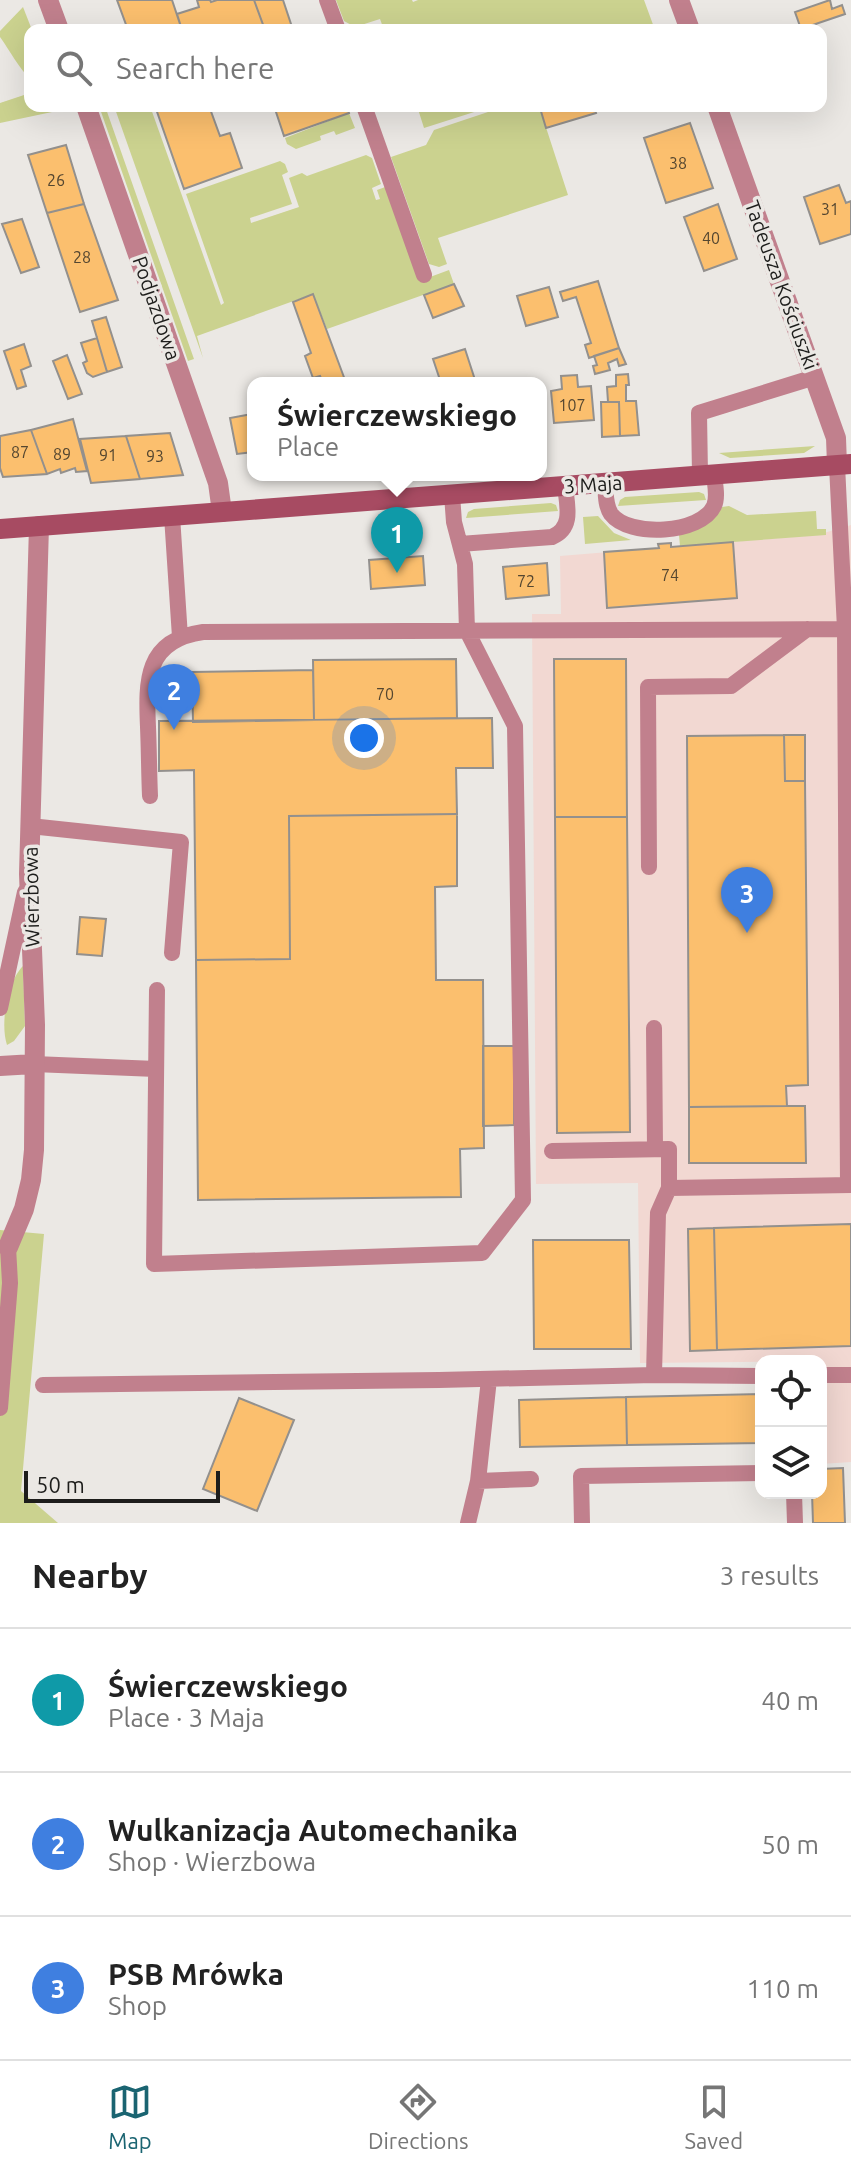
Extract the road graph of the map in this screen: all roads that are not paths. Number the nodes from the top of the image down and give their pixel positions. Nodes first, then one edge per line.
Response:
1 (48, 0) edge
2 (327, 0) edge
3 (679, 0) edge
4 (57, 24) edge
5 (336, 24) edge
6 (688, 24) edge
7 (88, 112) edge
8 (366, 112) edge
9 (719, 112) edge
10 (424, 275) dead end
11 (815, 377) junction
12 (844, 465) edge
13 (707, 475) junction
14 (605, 483) junction
15 (565, 486) junction
16 (452, 495) junction
17 (222, 512) junction
18 (172, 516) junction
19 (39, 526) junction
20 (0, 529) edge
21 (460, 544) junction
22 (807, 629) junction
23 (845, 629) junction
24 (467, 631) junction
25 (180, 637) junction
26 (848, 750) edge
27 (150, 796) dead end
28 (30, 826) junction
29 (649, 867) dead end
30 (29, 874) junction
31 (849, 926) edge
32 (172, 953) dead end
33 (10, 954) junction
34 (32, 956) junction
35 (157, 990) dead end
36 (0, 1008) edge
37 (654, 1028) dead end
38 (34, 1064) junction
39 (0, 1066) edge
40 (156, 1069) junction
41 (655, 1149) junction
42 (552, 1151) dead end
43 (849, 1185) edge
44 (669, 1188) junction
45 (2, 1258) edge
46 (654, 1375) junction
47 (827, 1375) edge
48 (851, 1375) edge
49 (755, 1376) edge
50 (489, 1379) junction
51 (43, 1385) dead end
52 (0, 1408) edge
53 (755, 1473) edge
54 (531, 1479) dead end
55 (478, 1481) junction
56 (794, 1499) edge
57 (468, 1523) edge
58 (582, 1523) edge
59 (795, 1523) edge

1 - 4 street
2 - 5 lane
3 - 6 street
7 - 17 street, Podjazdowa
8 - 10 lane
9 - 11 street, Tadeusza Kościuszki
11 - 12 street, Tadeusza Kościuszki
11 - 13 lane
12 - 13 street, 3 Maja
12 - 23 lane
13 - 14 street, 3 Maja
13 - 14 lane
14 - 15 street, 3 Maja
15 - 16 street, 3 Maja
15 - 21 lane
16 - 17 street, 3 Maja
16 - 21 lane
17 - 18 street, 3 Maja
18 - 19 street, 3 Maja
18 - 25 lane
19 - 20 street, 3 Maja
19 - 28 street, Wierzbowa
21 - 24 lane
22 - 23 lane
22 - 24 lane
22 - 29 lane
23 - 26 lane
24 - 25 lane
24 - 40 lane
25 - 27 lane
26 - 31 lane
28 - 30 street, Wierzbowa
28 - 32 lane
30 - 33 lane
30 - 34 street, Wierzbowa
31 - 43 lane
33 - 34 lane
33 - 36 lane
34 - 38 street, Wierzbowa
35 - 40 lane
37 - 41 lane
38 - 39 street
38 - 40 lane
38 - 45 street, Wierzbowa
41 - 42 lane
41 - 44 lane
43 - 44 lane
44 - 46 lane
45 - 52 lane
46 - 49 lane
46 - 50 lane
47 - 48 lane
50 - 51 lane
50 - 55 lane
53 - 58 lane
54 - 55 lane
55 - 57 lane
56 - 59 lane

